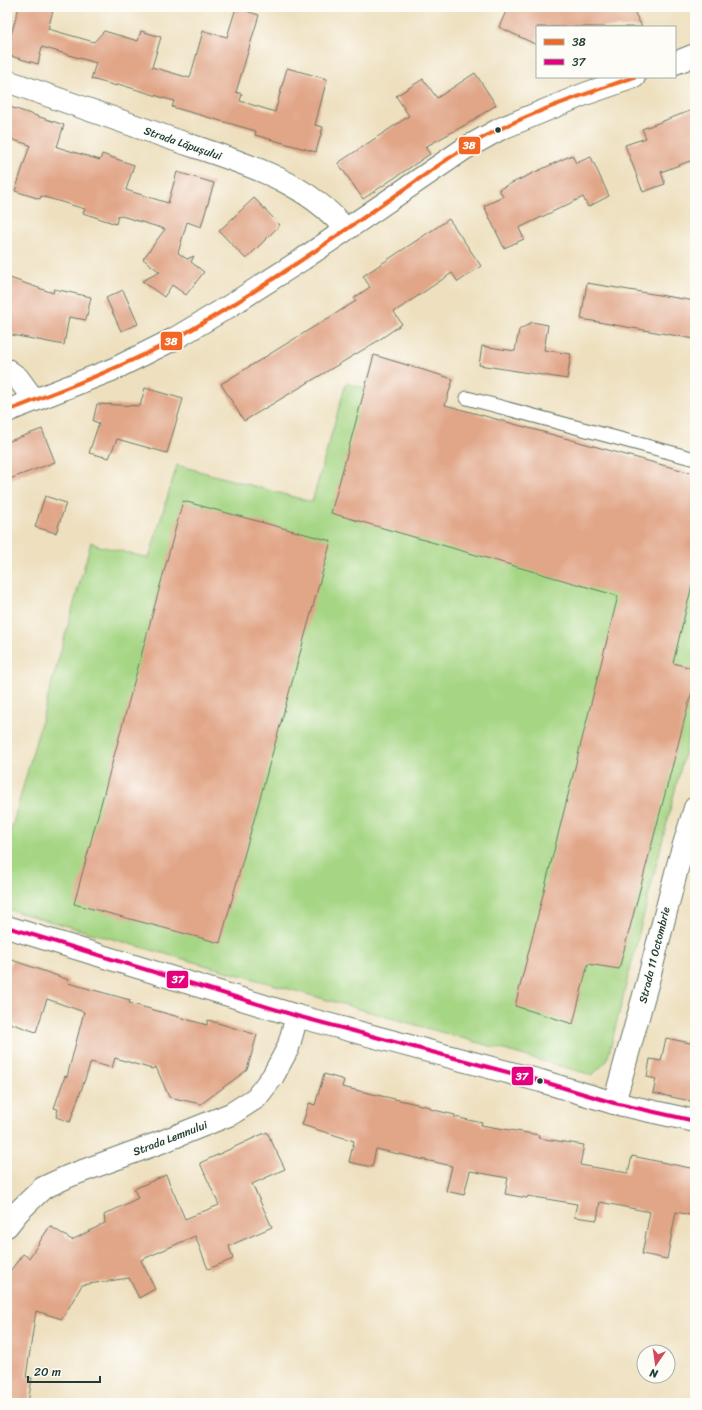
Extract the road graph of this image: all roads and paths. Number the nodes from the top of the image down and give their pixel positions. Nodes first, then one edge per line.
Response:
1 (695, 55) edge
2 (676, 62) edge
3 (631, 78) edge
4 (7, 81) edge
5 (345, 229) junction
6 (7, 370) edge
7 (467, 398) dead end
8 (34, 400) junction
9 (7, 411) edge
10 (695, 459) edge
11 (695, 808) edge
12 (695, 842) edge
13 (679, 860) junction
14 (7, 927) edge
15 (297, 1016) junction
16 (614, 1103) junction
17 (695, 1121) edge
18 (7, 1226) edge

1 - 2 street
3 - 5 street
4 - 5 street, Strada Lăpușului
5 - 8 street
6 - 8 street
7 - 10 lane
8 - 9 street
11 - 13 street, Strada 11 Octombrie
12 - 13 street
13 - 16 street, Strada 11 Octombrie
14 - 15 street
15 - 16 street
15 - 18 street, Strada Lemnului
16 - 17 street

